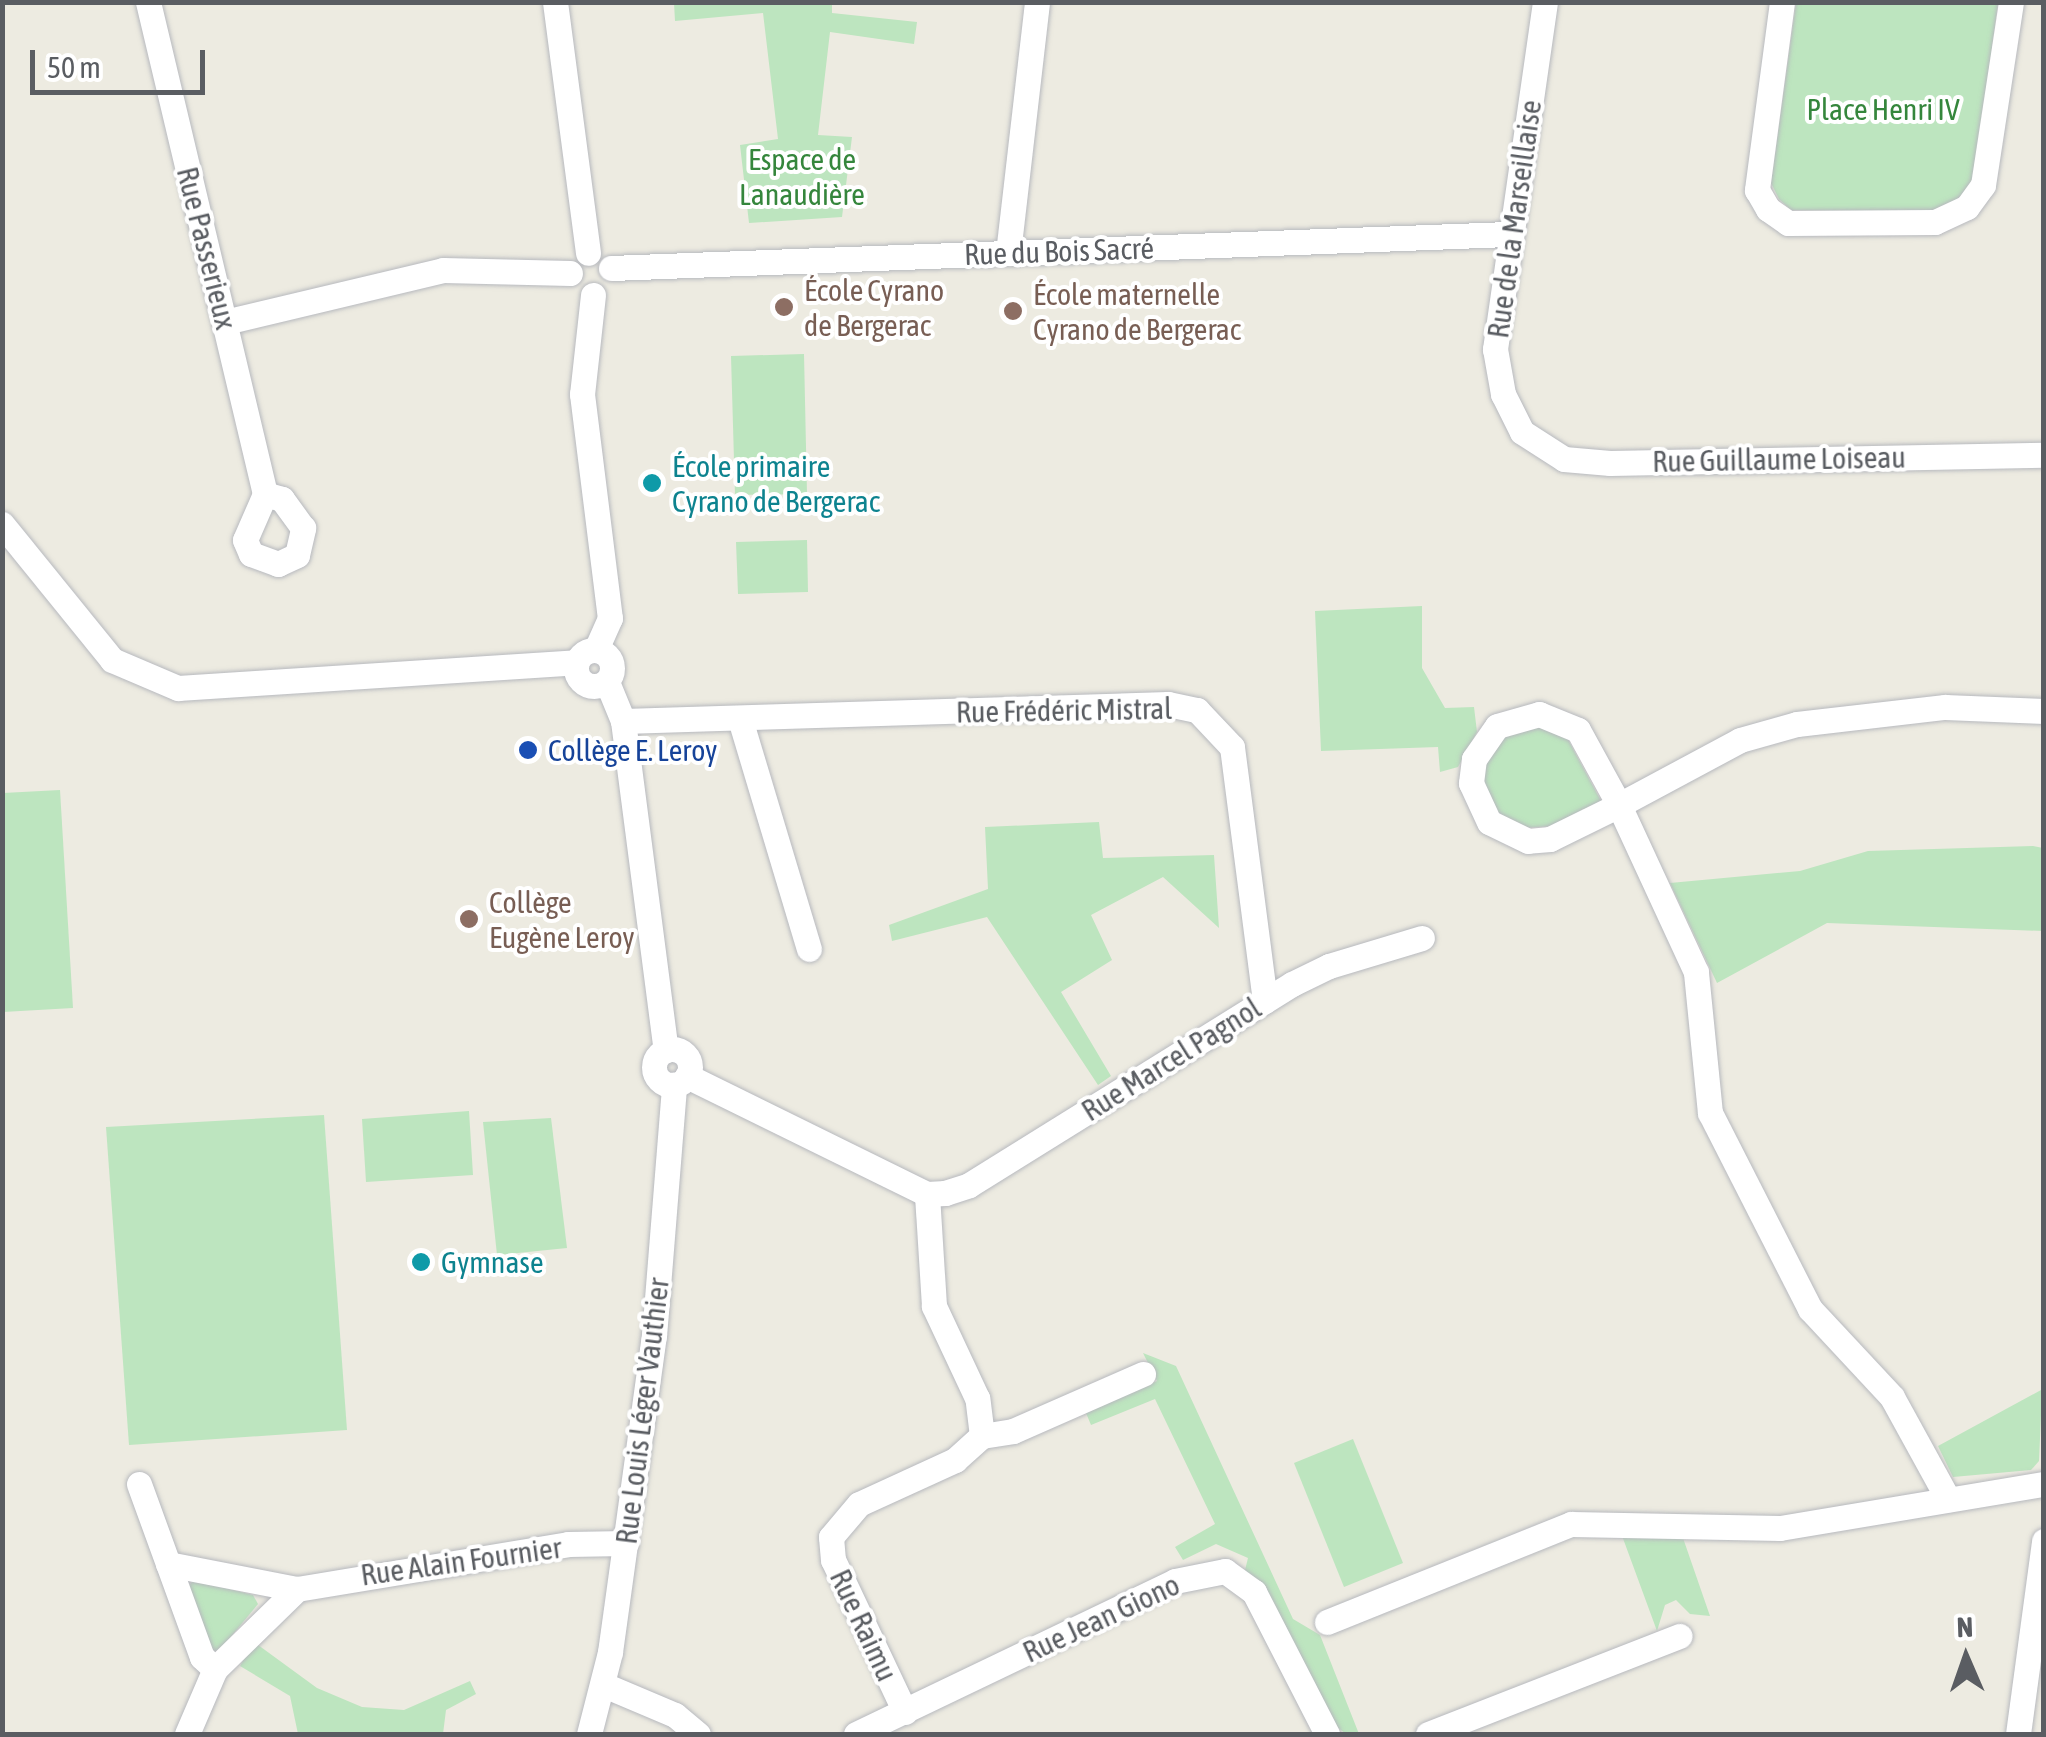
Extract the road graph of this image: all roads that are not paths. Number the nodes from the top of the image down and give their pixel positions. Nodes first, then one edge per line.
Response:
1 (148, 2) edge
2 (555, 2) edge
3 (1037, 2) edge
4 (1545, 2) edge
5 (1782, 2) edge
6 (2011, 2) edge
7 (1508, 234) junction
8 (588, 253) junction
9 (1008, 253) junction
10 (610, 268) junction
11 (570, 273) junction
12 (593, 295) junction
13 (224, 322) junction
14 (1522, 432) joint
15 (2044, 454) edge
16 (264, 494) dead end
17 (2, 524) edge
18 (586, 656) junction
19 (2044, 711) edge
20 (740, 719) junction
21 (623, 722) junction
22 (1619, 805) junction
23 (1422, 938) dead end
24 (809, 949) dead end
25 (1265, 1001) junction
26 (681, 1080) junction
27 (928, 1194) junction
28 (1143, 1374) dead end
29 (982, 1436) junction
30 (140, 1484) dead end
31 (2044, 1484) edge
32 (1948, 1499) junction
33 (2044, 1541) edge
34 (626, 1543) junction
35 (168, 1564) junction
36 (297, 1589) junction
37 (1327, 1622) dead end
38 (1680, 1636) dead end
39 (215, 1669) junction
40 (604, 1685) junction
41 (905, 1712) junction
42 (188, 1734) edge
43 (589, 1734) edge
44 (698, 1734) edge
45 (856, 1734) edge
46 (1325, 1734) edge
47 (1428, 1734) edge
48 (2018, 1734) edge

1 - 13 street, Rue Passerieux
2 - 8 street
3 - 9 street
4 - 7 street, Rue de la Marseillaise
5 - 6 street
7 - 9 street, Rue du Bois Sacré
7 - 14 street, Rue de la Marseillaise
8 - 10 street
8 - 11 street
9 - 10 street, Rue du Bois Sacré
10 - 12 street
11 - 12 street
11 - 13 street
12 - 18 street
13 - 16 street, Rue Passerieux
14 - 15 street, Rue Guillaume Loiseau
17 - 18 street
18 - 21 street, Rue Louis Léger Vauthier
19 - 22 street
20 - 21 street, Rue Frédéric Mistral
20 - 24 street
20 - 25 street, Rue Frédéric Mistral
21 - 26 street, Rue Louis Léger Vauthier
22 - 22 street
22 - 32 street
23 - 25 street, Rue Marcel Pagnol
25 - 27 street, Rue Marcel Pagnol
26 - 27 street
26 - 34 street, Rue Louis Léger Vauthier
27 - 29 street
28 - 29 street
29 - 41 street, Rue Raimu
30 - 35 street
31 - 32 street
32 - 37 street
33 - 48 street
34 - 36 street, Rue Alain Fournier
34 - 40 street, Rue Louis Léger Vauthier
35 - 36 street, Rue Alain Fournier
35 - 39 street
36 - 39 street
38 - 47 street
39 - 42 street
40 - 43 street, Rue Louis Léger Vauthier
40 - 44 street
41 - 45 street, Rue Jean Giono
41 - 46 street, Rue Jean Giono

